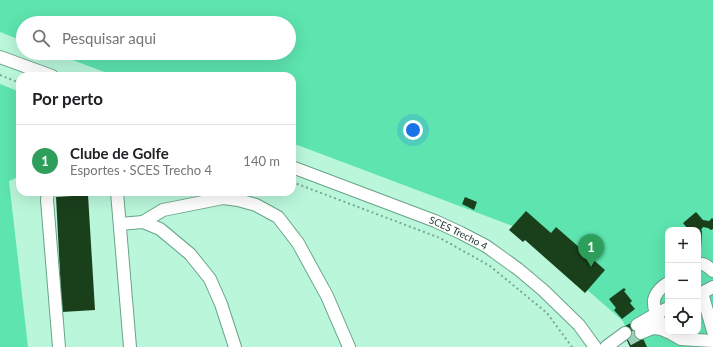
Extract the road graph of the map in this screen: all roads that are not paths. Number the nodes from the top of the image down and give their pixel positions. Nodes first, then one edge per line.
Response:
1 (0, 57) edge
2 (41, 72) edge
3 (296, 169) edge
4 (48, 196) edge
5 (117, 196) edge
6 (143, 222) junction
7 (120, 224) junction
8 (701, 264) edge
9 (713, 271) edge
10 (665, 285) edge
11 (713, 287) edge
12 (701, 293) edge
13 (701, 297) edge
14 (665, 310) edge
15 (656, 314) junction
16 (665, 328) edge
17 (665, 330) edge
18 (713, 331) edge
19 (675, 335) edge
20 (627, 336) tunnel mouth
21 (713, 341) edge
22 (610, 345) edge
23 (59, 347) edge
24 (130, 347) edge
25 (235, 347) edge
26 (349, 347) edge
27 (595, 347) edge

1 - 2 street
3 - 27 street, SCES Trecho 4
4 - 23 street
5 - 7 street
6 - 7 street
6 - 25 street
6 - 26 street
7 - 24 street
8 - 9 street
10 - 15 street
11 - 12 street
13 - 18 street
14 - 15 street
15 - 16 street
15 - 17 street
19 - 21 street
20 - 22 street

